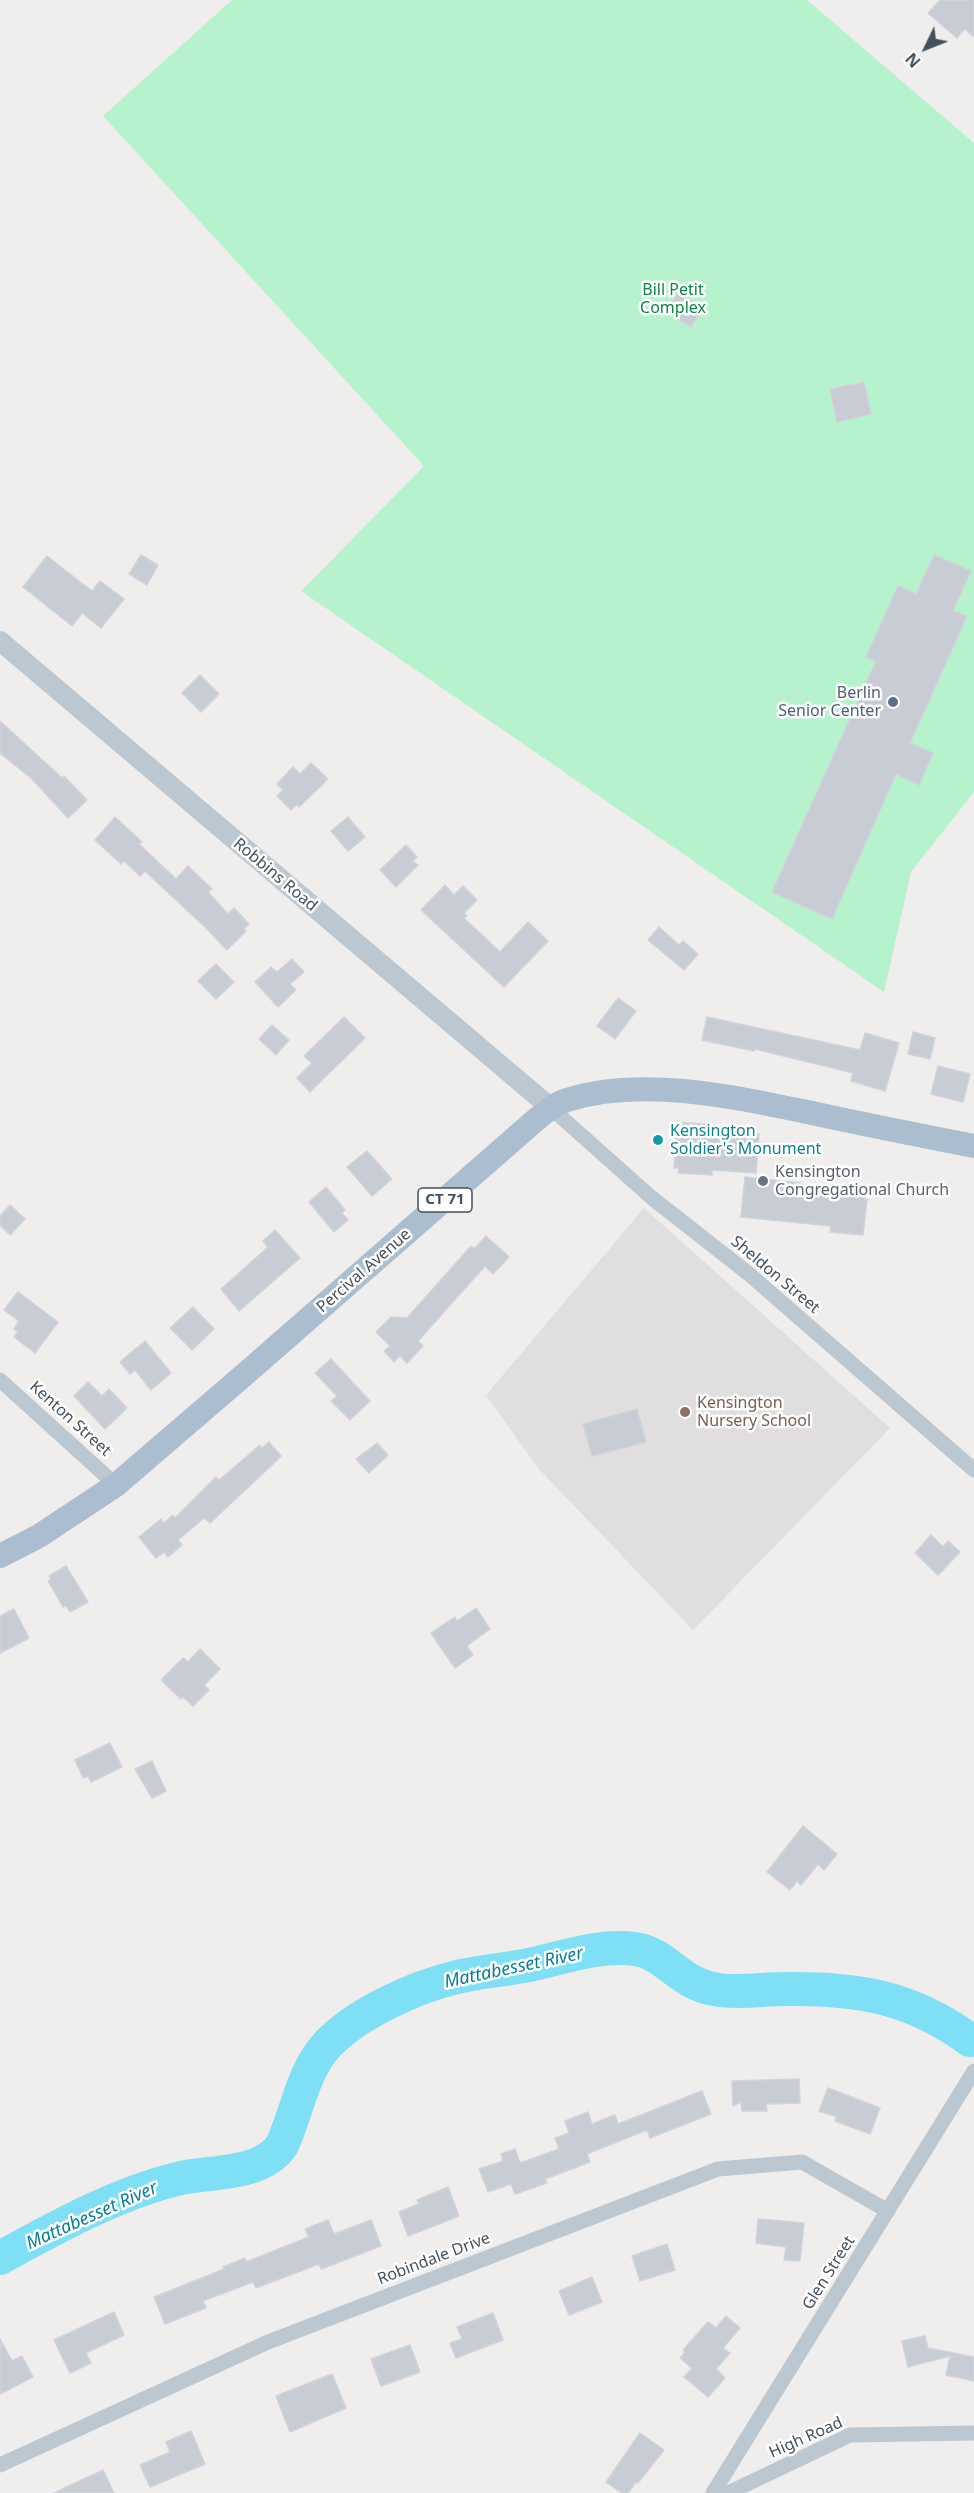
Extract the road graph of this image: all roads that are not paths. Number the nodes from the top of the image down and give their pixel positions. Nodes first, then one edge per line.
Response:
1 (0, 641) edge
2 (551, 1108) junction
3 (974, 1146) edge
4 (0, 1380) edge
5 (974, 1470) edge
6 (116, 1485) junction
7 (0, 1556) edge
8 (974, 2071) edge
9 (888, 2211) junction
10 (974, 2433) edge
11 (0, 2464) edge
12 (713, 2493) edge
13 (728, 2493) edge

1 - 2 street, Robbins Road
2 - 3 main road, Percival Avenue / CT 71
2 - 5 street, Sheldon Street
2 - 6 main road, Percival Avenue / CT 71
4 - 6 street, Kenton Street
6 - 7 main road, Percival Avenue / CT 71
8 - 9 street, Glen Street
9 - 11 street, Robindale Drive
9 - 12 street, Glen Street
10 - 13 street, High Road

